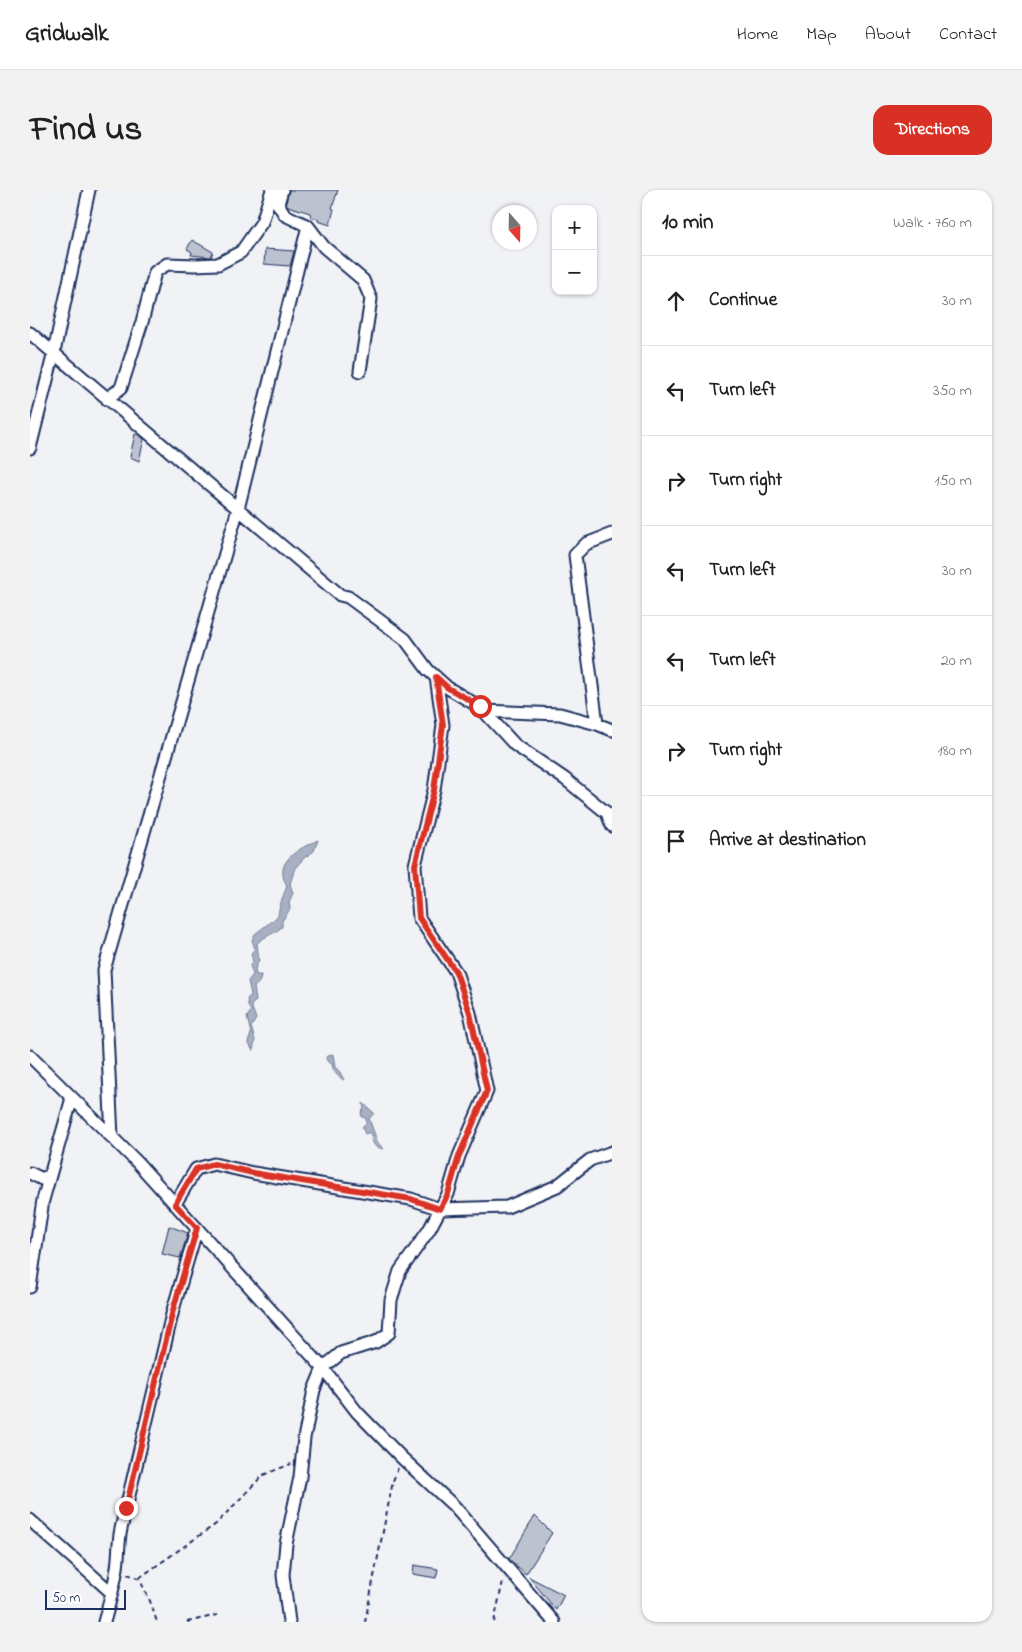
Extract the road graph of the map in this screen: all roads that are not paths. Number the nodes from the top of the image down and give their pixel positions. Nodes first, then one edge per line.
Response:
1 (89, 190) edge
2 (272, 190) edge
3 (282, 190) edge
4 (308, 226) junction
5 (30, 333) edge
6 (54, 352) junction
7 (360, 371) dead end
8 (107, 399) junction
9 (30, 448) edge
10 (238, 509) junction
11 (612, 534) edge
12 (436, 677) junction
13 (484, 711) junction
14 (597, 724) junction
15 (612, 730) edge
16 (612, 826) edge
17 (30, 1056) edge
18 (72, 1098) junction
19 (112, 1137) junction
20 (612, 1152) edge
21 (30, 1173) edge
22 (50, 1175) junction
23 (175, 1204) junction
24 (440, 1209) junction
25 (197, 1228) junction
26 (32, 1265) edge
27 (30, 1287) edge
28 (323, 1368) junction
29 (30, 1520) edge
30 (112, 1593) junction
31 (104, 1622) edge
32 (289, 1622) edge
33 (554, 1622) edge

1 - 6 street
2 - 8 street
3 - 4 street
4 - 7 street
4 - 10 street
5 - 6 street
6 - 8 street
6 - 9 street
8 - 10 street
10 - 12 street
10 - 19 street
11 - 14 street
12 - 13 street
12 - 24 street
13 - 14 street
13 - 16 street
14 - 15 street
17 - 18 street
18 - 19 street
18 - 22 street
19 - 23 street
20 - 24 street
21 - 22 street
22 - 26 street
23 - 24 street
23 - 25 street
24 - 28 street
25 - 28 street
25 - 30 street
26 - 27 street
28 - 32 street
28 - 33 street
29 - 30 street
30 - 31 street

